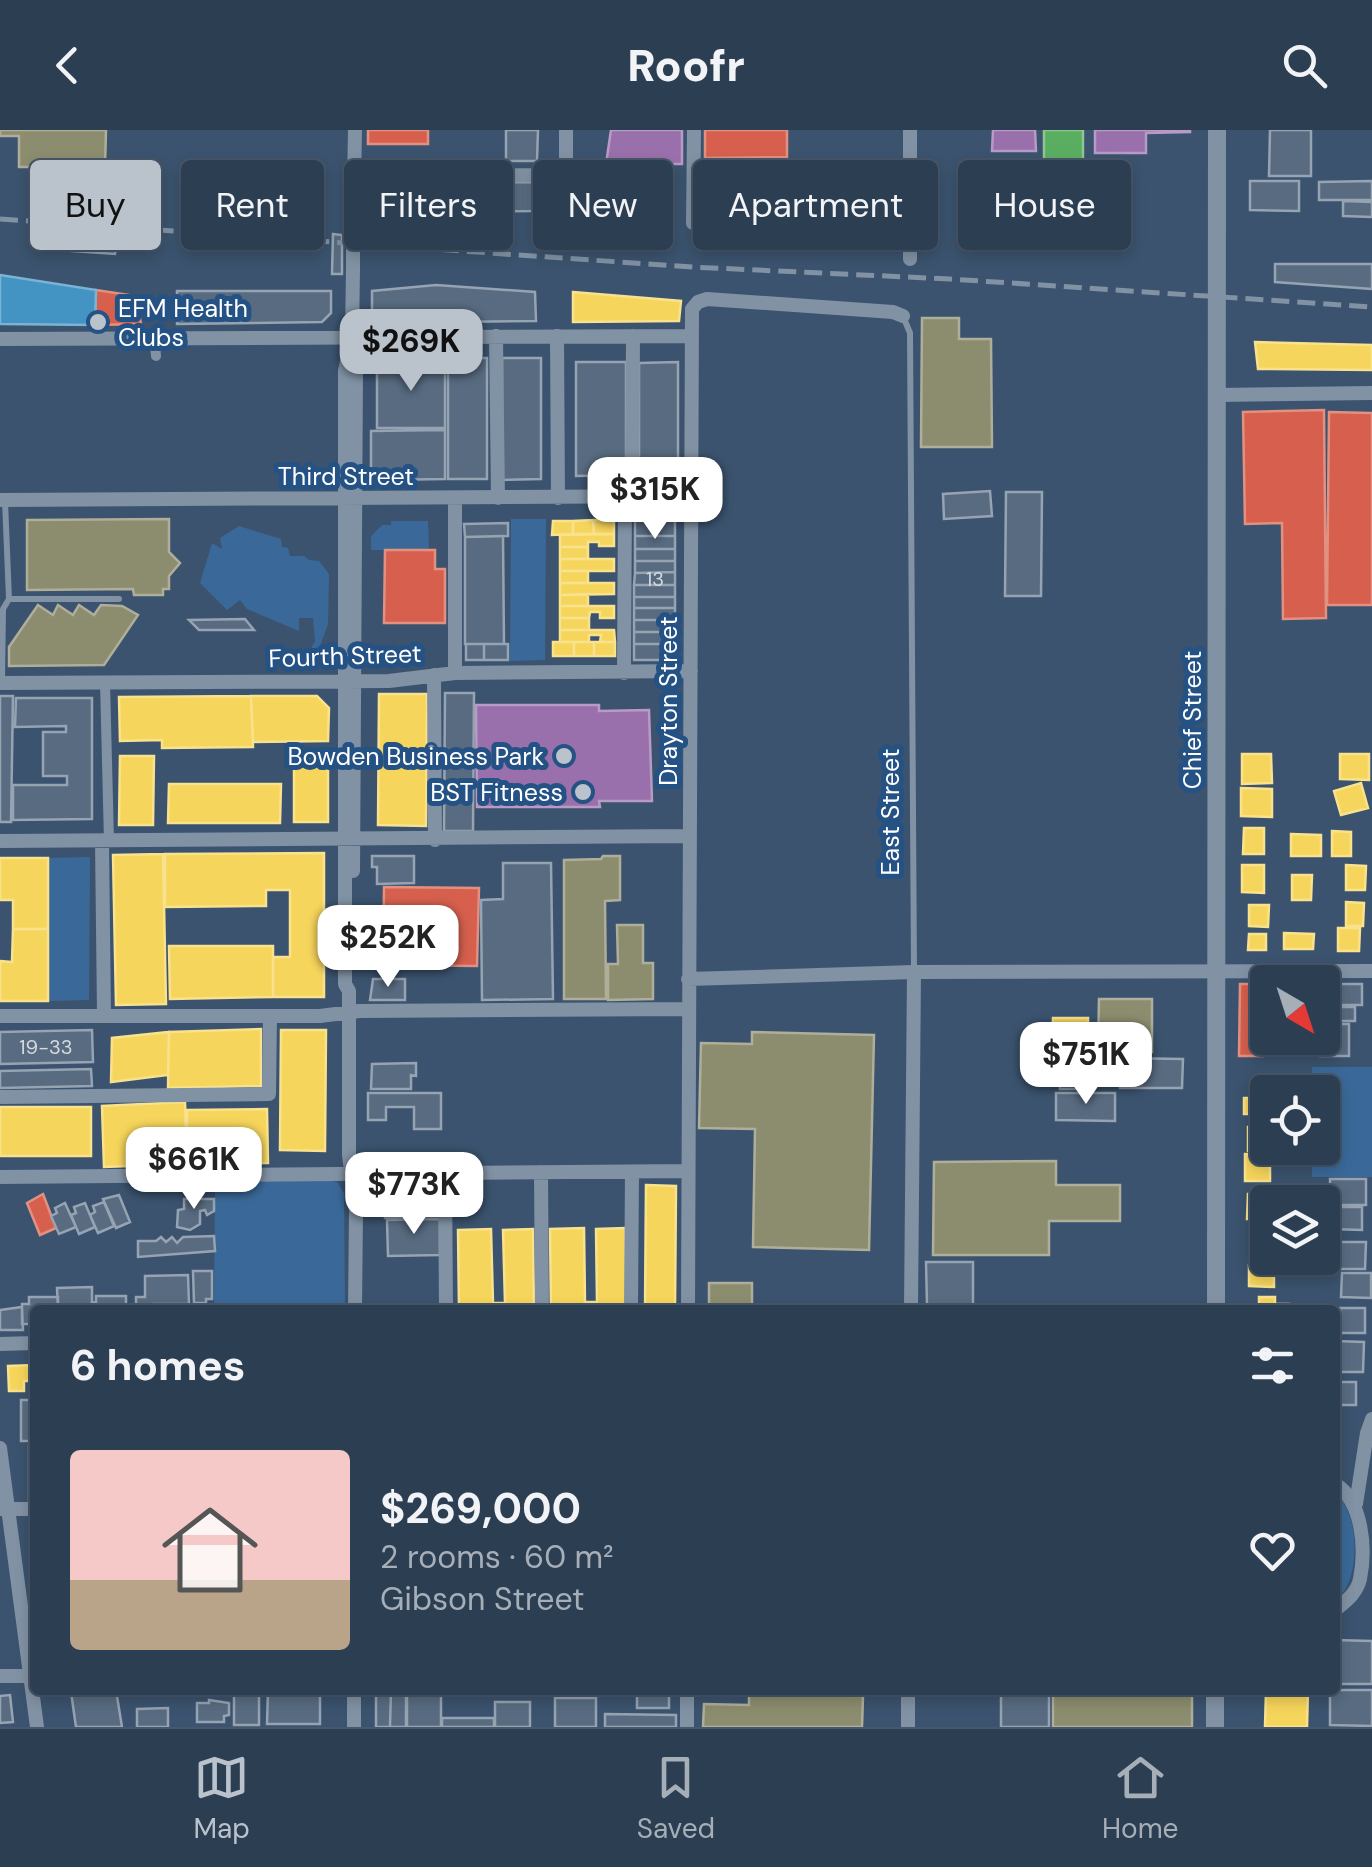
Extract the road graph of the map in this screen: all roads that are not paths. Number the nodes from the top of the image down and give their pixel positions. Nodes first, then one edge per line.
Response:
1 (355, 130) edge
2 (566, 130) edge
3 (694, 130) edge
4 (910, 130) edge
5 (1217, 130) edge
6 (354, 160) edge
7 (694, 160) edge
8 (513, 175) edge
9 (354, 250) edge
10 (910, 260) dead end
11 (903, 316) joint
12 (496, 336) junction
13 (557, 336) junction
14 (633, 336) junction
15 (692, 336) junction
16 (352, 337) junction
17 (0, 340) edge
18 (1372, 393) edge
19 (1217, 395) junction
20 (692, 496) junction
21 (455, 498) junction
22 (498, 498) junction
23 (558, 498) junction
24 (628, 498) junction
25 (350, 499) junction
26 (3, 500) edge
27 (9, 599) junction
28 (119, 599) dead end
29 (691, 671) junction
30 (624, 672) junction
31 (455, 673) junction
32 (434, 675) junction
33 (350, 681) junction
34 (105, 682) junction
35 (1, 683) edge
36 (689, 836) junction
37 (348, 840) junction
38 (435, 840) junction
39 (0, 841) edge
40 (105, 841) junction
41 (1218, 971) junction
42 (1372, 971) edge
43 (914, 972) junction
44 (688, 979) junction
45 (688, 1009) junction
46 (350, 1013) junction
47 (104, 1015) junction
48 (0, 1016) edge
49 (270, 1016) junction
50 (0, 1097) edge
51 (688, 1171) junction
52 (445, 1172) junction
53 (541, 1172) junction
54 (632, 1172) junction
55 (350, 1174) junction
56 (0, 1177) edge
57 (355, 1305) edge
58 (446, 1305) edge
59 (542, 1305) edge
60 (631, 1305) edge
61 (688, 1305) edge
62 (910, 1305) edge
63 (1216, 1305) edge
64 (0, 1344) edge
65 (30, 1344) edge
66 (1372, 1419) edge
67 (0, 1448) edge
68 (1362, 1471) junction
69 (1340, 1481) edge
70 (1340, 1488) edge
71 (1356, 1504) junction
72 (4, 1509) edge
73 (30, 1509) edge
74 (1366, 1547) edge
75 (1340, 1606) edge
76 (30, 1659) edge
77 (0, 1676) edge
78 (30, 1676) edge
79 (34, 1695) edge
80 (354, 1695) edge
81 (686, 1695) edge
82 (908, 1695) edge
83 (1215, 1695) edge
84 (37, 1727) edge
85 (354, 1727) edge
86 (686, 1727) edge
87 (908, 1727) edge
88 (1215, 1727) edge

1 - 6 street
2 - 8 street
3 - 7 street
4 - 10 street
5 - 19 street, Chief Street
9 - 16 street, bridge
11 - 15 street, Drayton Street
11 - 43 lane, East Street
12 - 13 street
12 - 16 street
12 - 22 street
13 - 14 street
13 - 23 street
14 - 15 street
14 - 24 street
15 - 20 street, Drayton Street
16 - 17 street
16 - 25 street
18 - 19 street
19 - 41 street, Chief Street
20 - 24 street, Third Street
20 - 29 street, Drayton Street
21 - 22 street, Third Street
21 - 25 street, Third Street
21 - 31 street
22 - 23 street, Third Street
23 - 24 street, Third Street
24 - 30 street
25 - 26 street, Third Street
25 - 33 street
26 - 27 lane
27 - 28 lane
27 - 35 lane
29 - 30 street, Fourth Street
29 - 36 street, Drayton Street
30 - 31 street, Fourth Street
31 - 32 street, Fourth Street
32 - 33 street, Fourth Street
32 - 38 street
33 - 34 street, Fourth Street
33 - 37 street
34 - 35 street, Fourth Street
34 - 40 street
36 - 38 street
36 - 44 street, Drayton Street
37 - 38 street
37 - 40 street
37 - 46 street
39 - 40 street
40 - 47 street
41 - 42 street
41 - 43 street
41 - 63 street, Chief Street
43 - 44 street
43 - 62 street, East Street
44 - 45 street, Drayton Street
45 - 46 street
45 - 51 street, Drayton Street
46 - 49 street
46 - 55 street
47 - 48 street
47 - 49 street
49 - 50 street
51 - 54 street
51 - 61 street, Drayton Street
52 - 53 street
52 - 55 street
52 - 58 street
53 - 54 street
53 - 59 street
54 - 60 street
55 - 56 street
55 - 57 street
64 - 65 street
66 - 68 street
67 - 72 street
68 - 69 street
68 - 71 street
70 - 71 street
71 - 74 street
72 - 73 street
72 - 76 street
74 - 75 street
77 - 78 street
79 - 84 street
80 - 85 street
81 - 86 street
82 - 87 street
83 - 88 street

